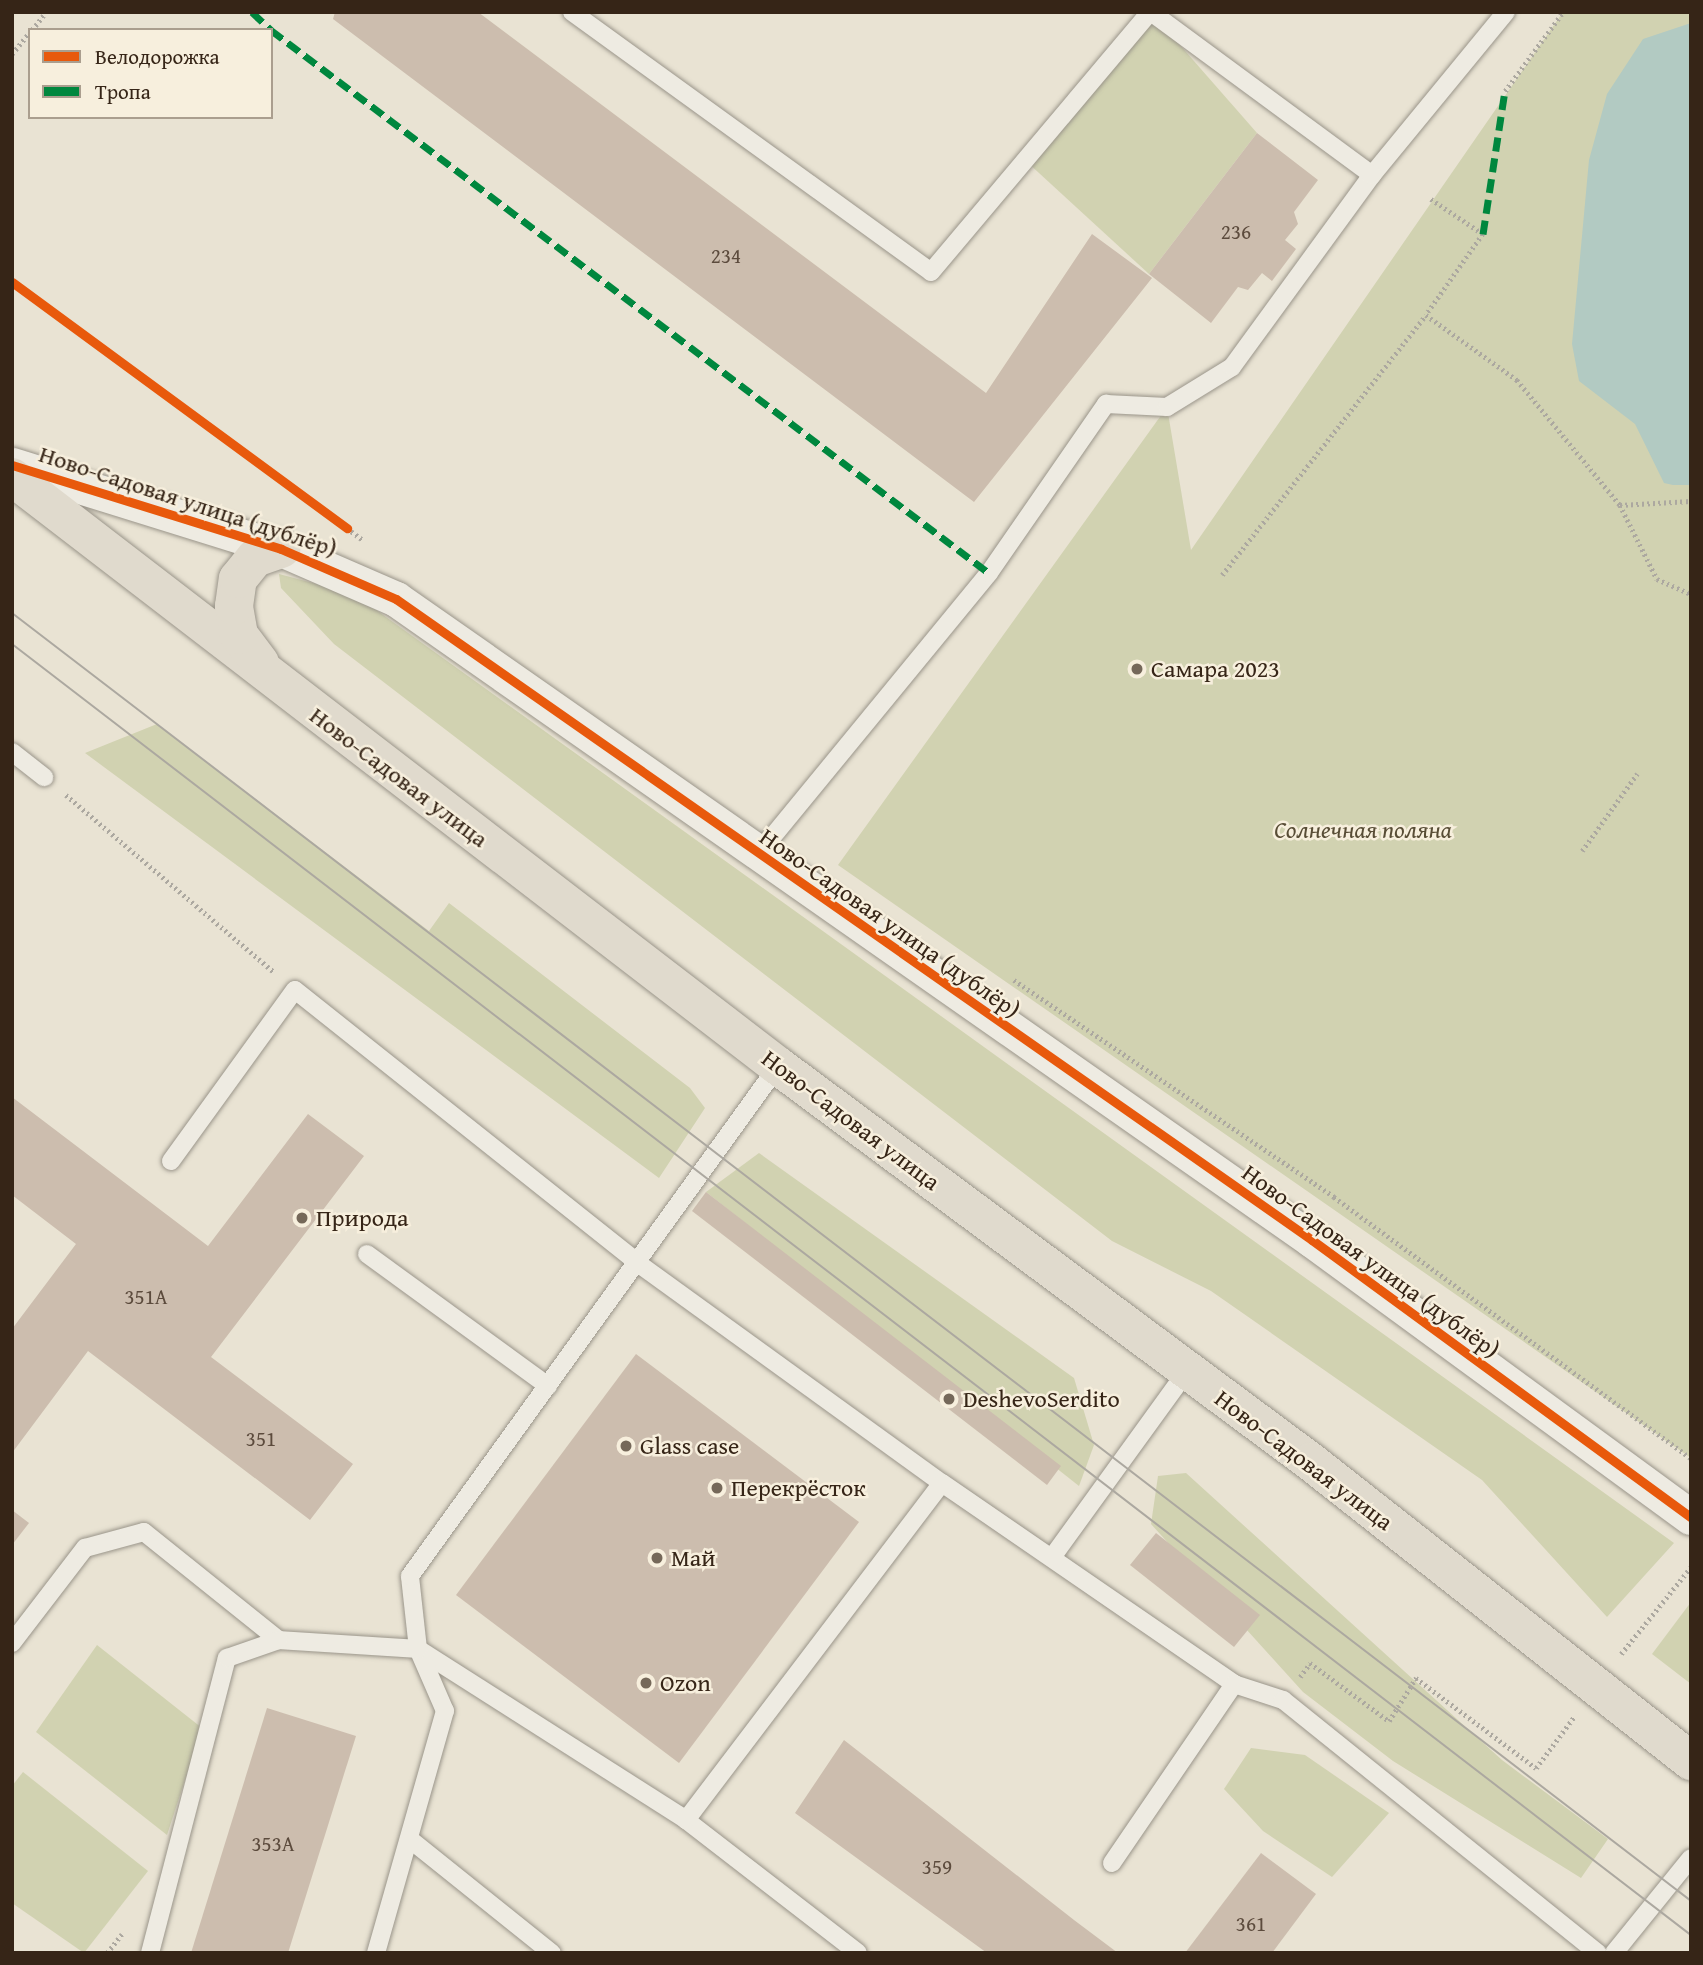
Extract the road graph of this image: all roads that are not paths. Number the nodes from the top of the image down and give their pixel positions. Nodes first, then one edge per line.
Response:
1 (572, 12) edge
2 (1151, 12) edge
3 (1506, 12) edge
4 (1372, 175) junction
5 (12, 465) edge
6 (12, 477) edge
7 (281, 550) junction
8 (274, 681) junction
9 (12, 752) edge
10 (44, 776) road end
11 (759, 853) junction
12 (778, 1066) junction
13 (170, 1161) dead end
14 (367, 1254) dead end
15 (639, 1264) junction
16 (1185, 1373) junction
17 (548, 1386) junction
18 (942, 1483) junction
19 (1691, 1517) edge
20 (1053, 1556) junction
21 (279, 1640) junction
22 (12, 1643) edge
23 (418, 1649) junction
24 (1234, 1684) junction
25 (1691, 1761) edge
26 (686, 1819) junction
27 (412, 1841) junction
28 (1691, 1858) edge
29 (1112, 1863) dead end
30 (150, 1953) edge
31 (376, 1953) edge
32 (552, 1953) edge
33 (859, 1953) edge
34 (1598, 1953) edge
35 (1614, 1953) edge

1 - 2 lane
2 - 4 lane
3 - 4 lane
4 - 11 lane
5 - 7 street, Ново-Садовая улица (дублёр)
6 - 8 main road, Ново-Садовая улица
7 - 8 main road
7 - 11 street, Ново-Садовая улица (дублёр)
8 - 12 main road, Ново-Садовая улица
9 - 10 lane
11 - 19 street, Ново-Садовая улица (дублёр)
12 - 15 lane
12 - 16 main road, Ново-Садовая улица
13 - 15 lane
14 - 17 lane
15 - 17 lane
15 - 18 lane
16 - 20 lane
16 - 25 main road, Ново-Садовая улица
17 - 23 lane
18 - 20 lane
18 - 26 lane
20 - 24 lane
21 - 22 lane
21 - 23 lane
21 - 30 lane
23 - 26 lane
23 - 27 lane
24 - 29 lane
24 - 34 lane
26 - 33 lane
27 - 31 lane
27 - 32 lane
28 - 35 lane

